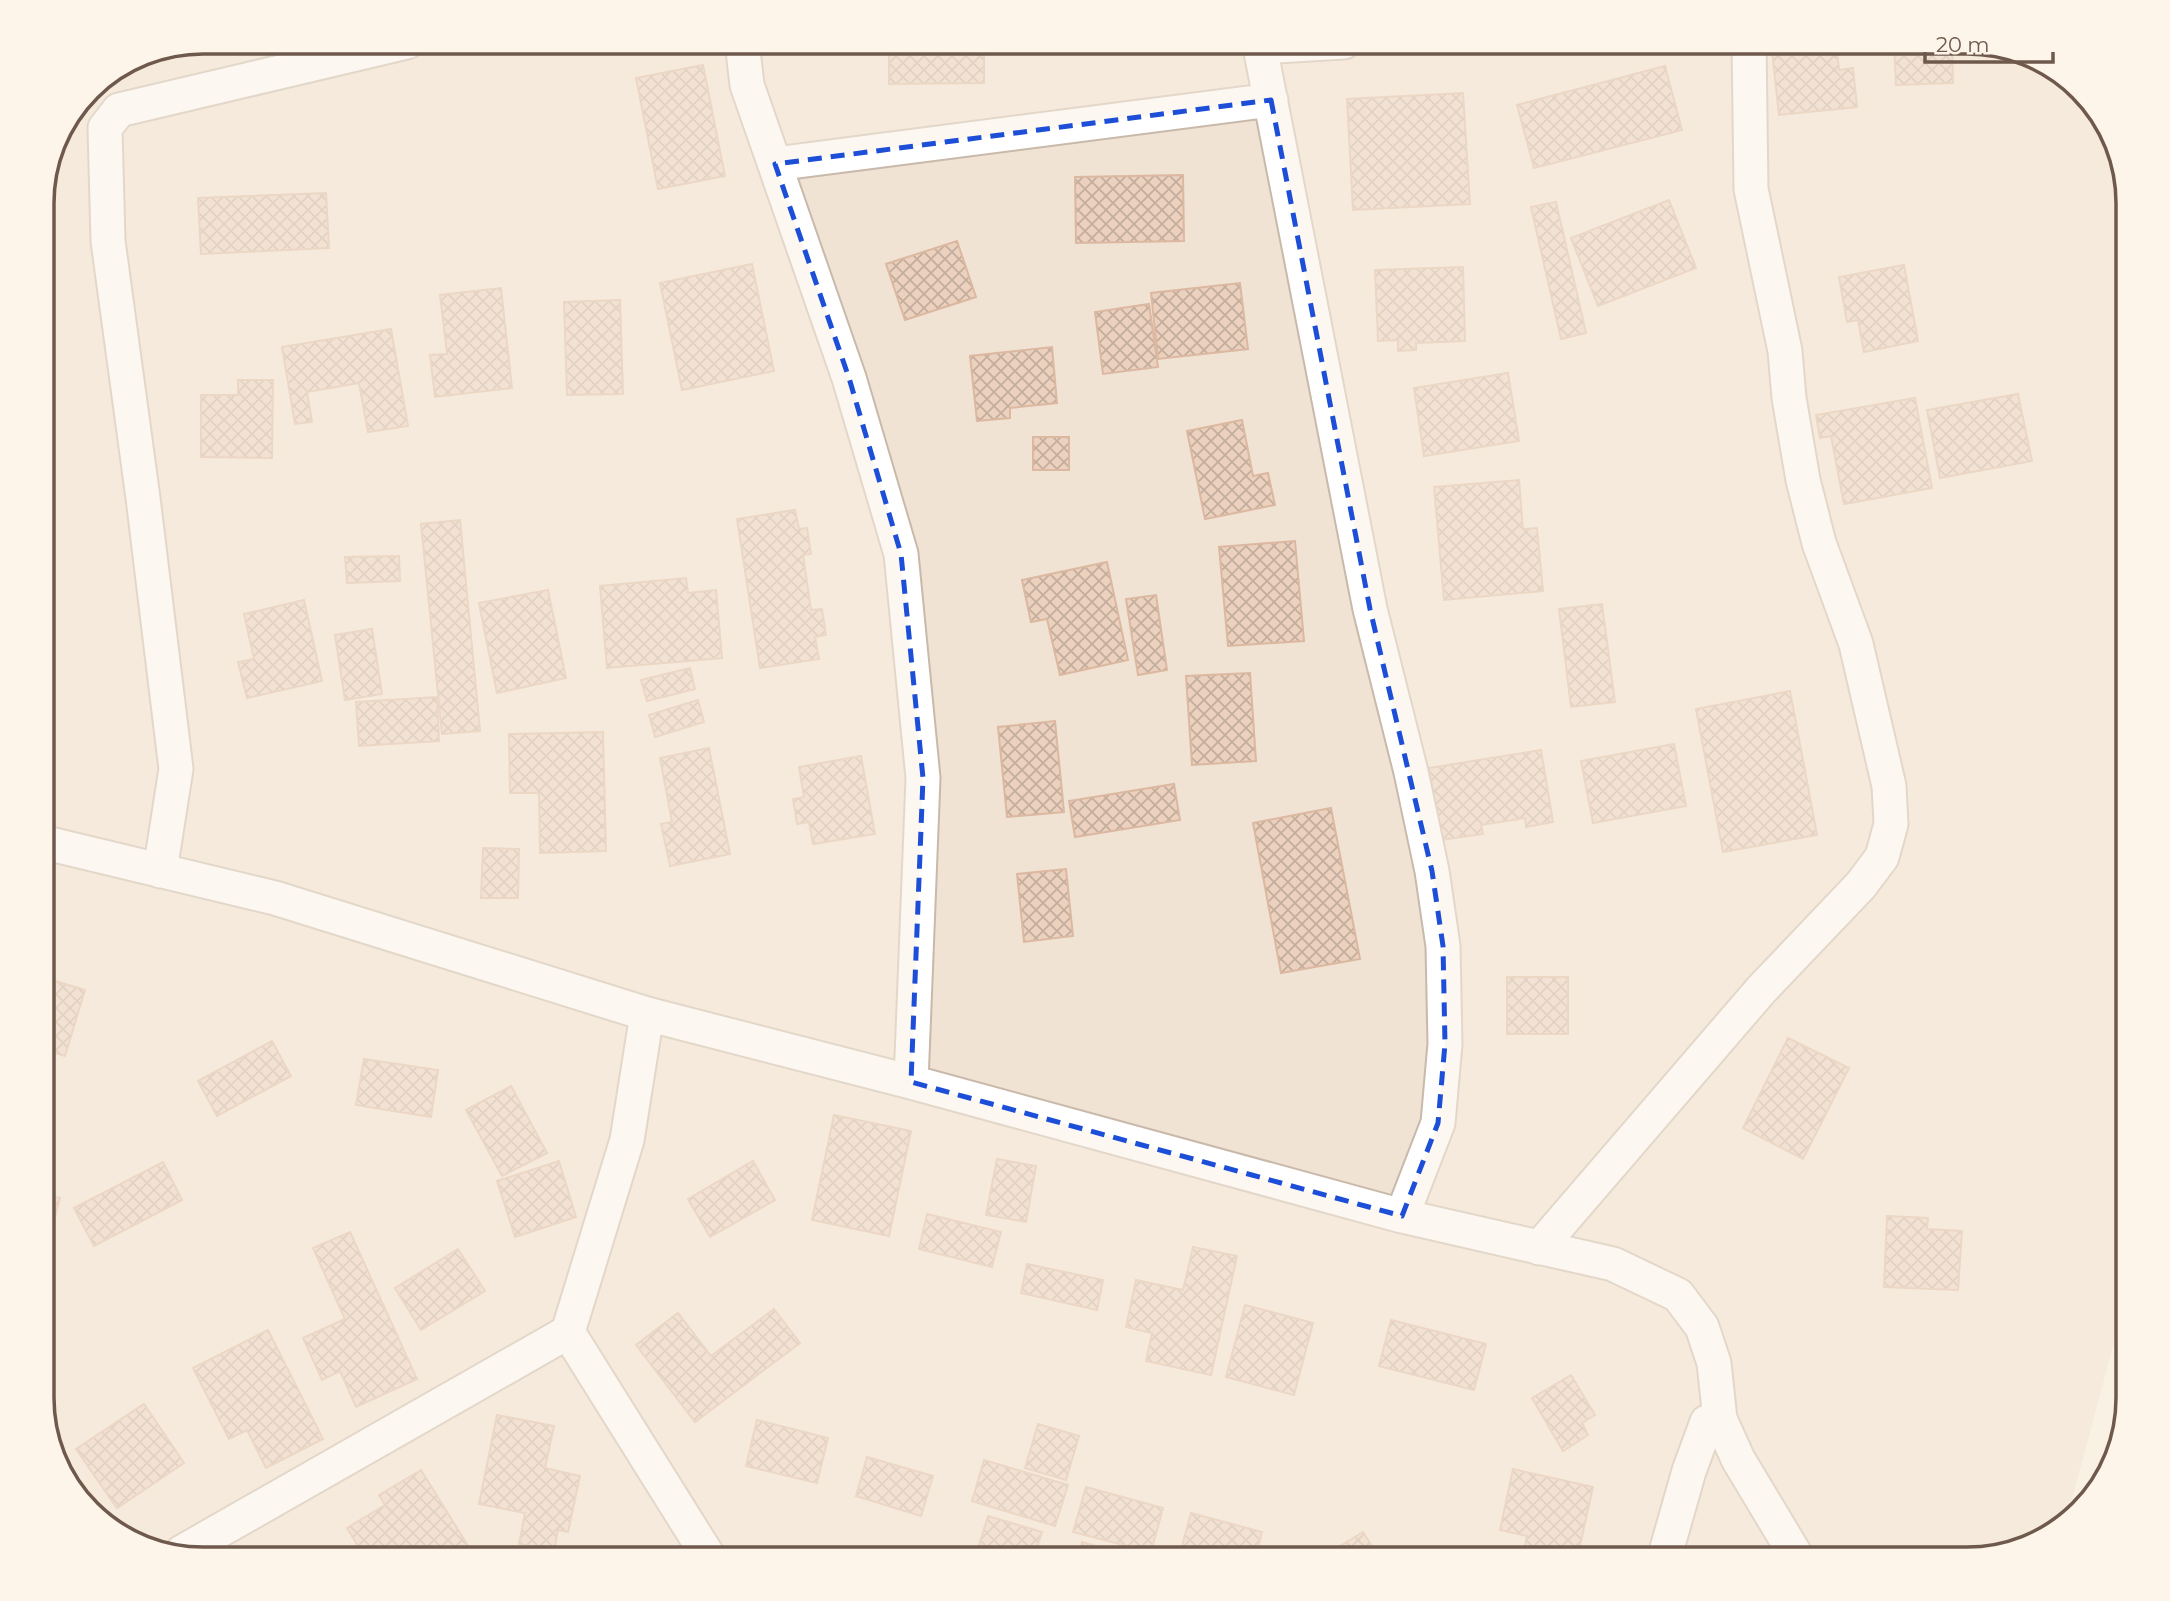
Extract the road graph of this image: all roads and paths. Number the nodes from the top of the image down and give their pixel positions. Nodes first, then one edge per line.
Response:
1 (1261, 54) edge
2 (1749, 54) edge
3 (352, 55) edge
4 (743, 55) edge
5 (1271, 100) junction
6 (775, 164) junction
7 (55, 845) edge
8 (160, 871) junction
9 (647, 1014) junction
10 (911, 1082) junction
11 (1402, 1216) junction
12 (1539, 1248) junction
13 (568, 1332) junction
14 (1720, 1419) junction
15 (193, 1546) edge
16 (702, 1547) edge
17 (1667, 1547) edge
18 (1791, 1547) edge

1 - 5 street
2 - 12 street
3 - 8 street
4 - 6 street
5 - 6 street
5 - 11 street
6 - 10 street
7 - 8 street
8 - 9 street
9 - 10 street
9 - 13 street
10 - 11 street
11 - 12 street
12 - 14 street
13 - 15 street
13 - 16 street
14 - 17 street
14 - 18 street

